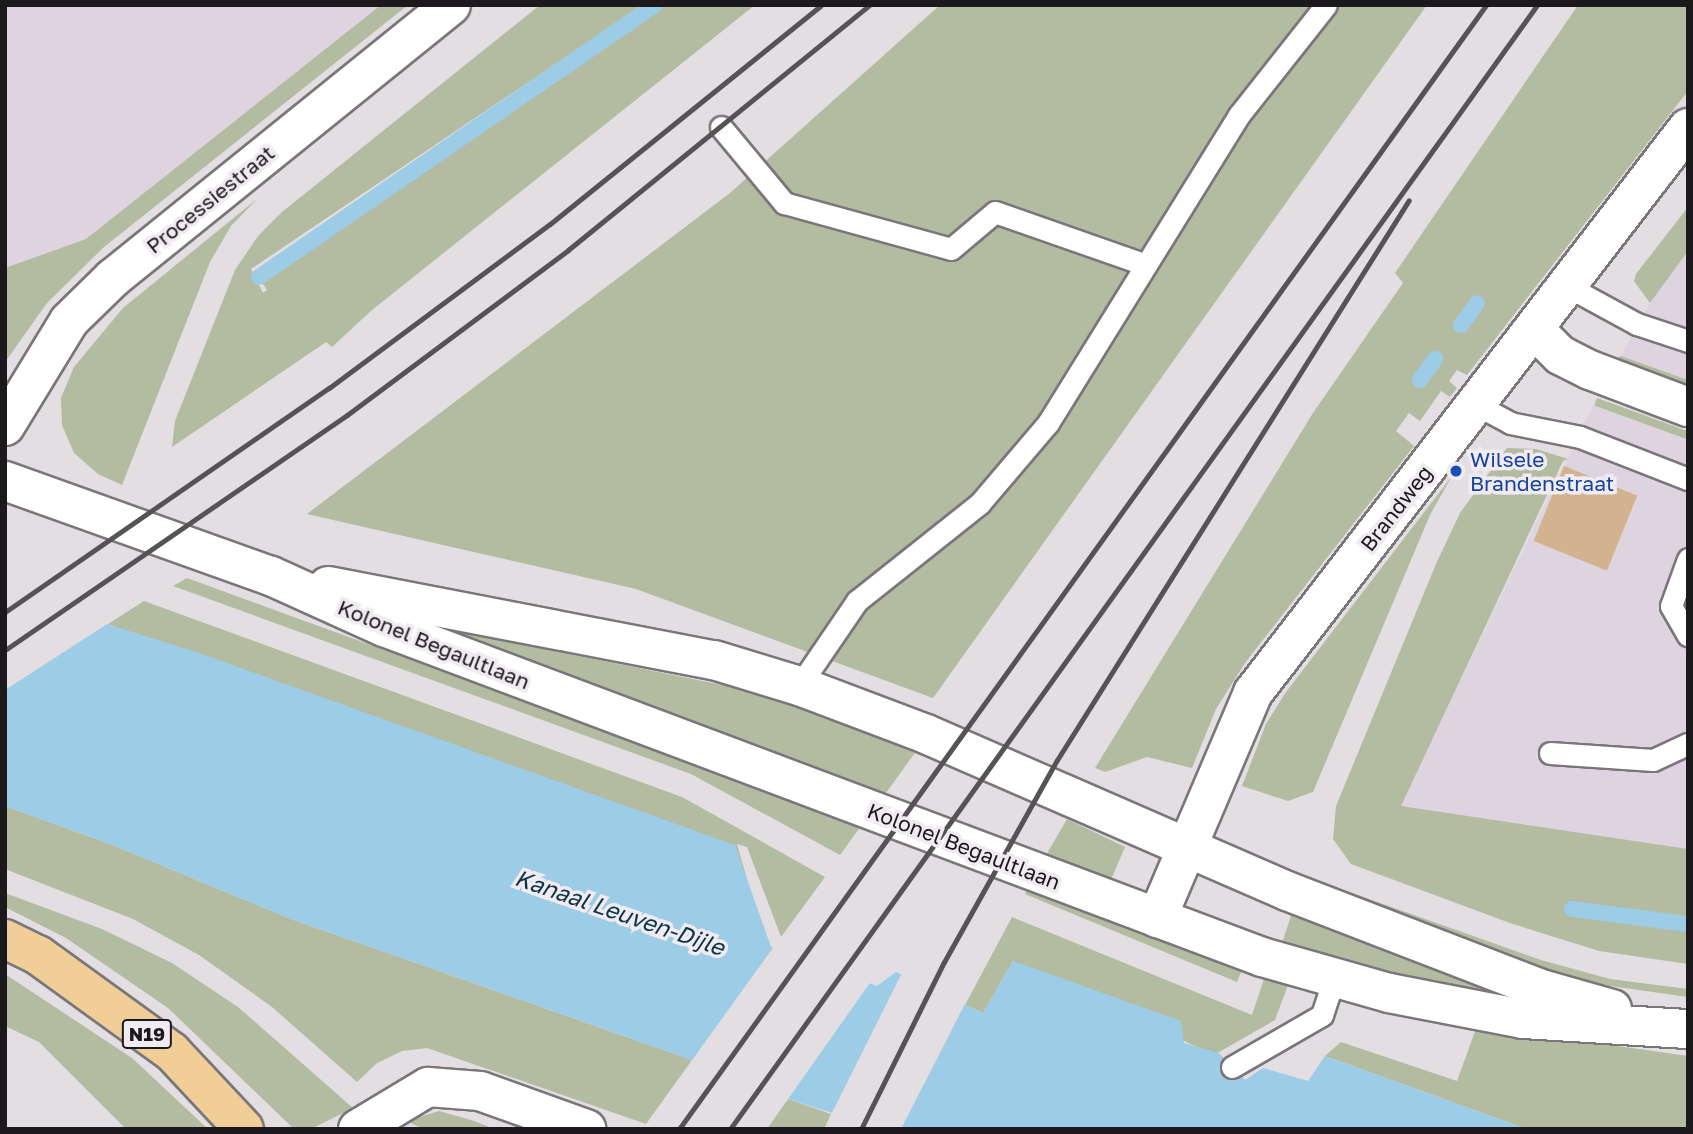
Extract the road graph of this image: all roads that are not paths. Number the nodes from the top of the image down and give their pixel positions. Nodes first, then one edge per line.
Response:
1 (451, 5) edge
2 (1326, 5) edge
3 (721, 127) dead end
4 (1688, 128) edge
5 (1146, 265) junction
6 (1567, 286) junction
7 (1534, 329) junction
8 (1688, 341) edge
9 (1475, 404) junction
10 (1688, 407) edge
11 (5, 426) edge
12 (1688, 479) edge
13 (5, 481) edge
14 (1688, 559) edge
15 (271, 576) junction
16 (1688, 636) edge
17 (799, 686) junction
18 (1688, 744) edge
19 (1550, 753) dead end
20 (1186, 847) junction
21 (1157, 918) junction
22 (5, 939) edge
23 (1334, 977) junction
24 (1684, 1028) edge
25 (1232, 1067) dead end
26 (243, 1129) edge
27 (358, 1129) edge
28 (586, 1129) edge

1 - 11 street, Processiestraat
2 - 5 lane
3 - 5 lane
4 - 6 street, Brandweg
5 - 17 lane
6 - 7 street, Brandweg
6 - 8 lane
7 - 9 street, Brandweg
7 - 10 street
9 - 12 lane
9 - 20 street, Brandweg
13 - 15 street, Kolonel Begaultlaan
14 - 16 lane
15 - 17 street, Kolonel Begaultlaan
15 - 21 street, Kolonel Begaultlaan
17 - 20 street, Kolonel Begaultlaan
18 - 19 lane
20 - 21 street, Brandweg
20 - 24 street, Kolonel Begaultlaan
21 - 23 street, Kolonel Begaultlaan
22 - 26 main road, N19
23 - 24 street, Kolonel Begaultlaan
23 - 25 lane
27 - 28 street

